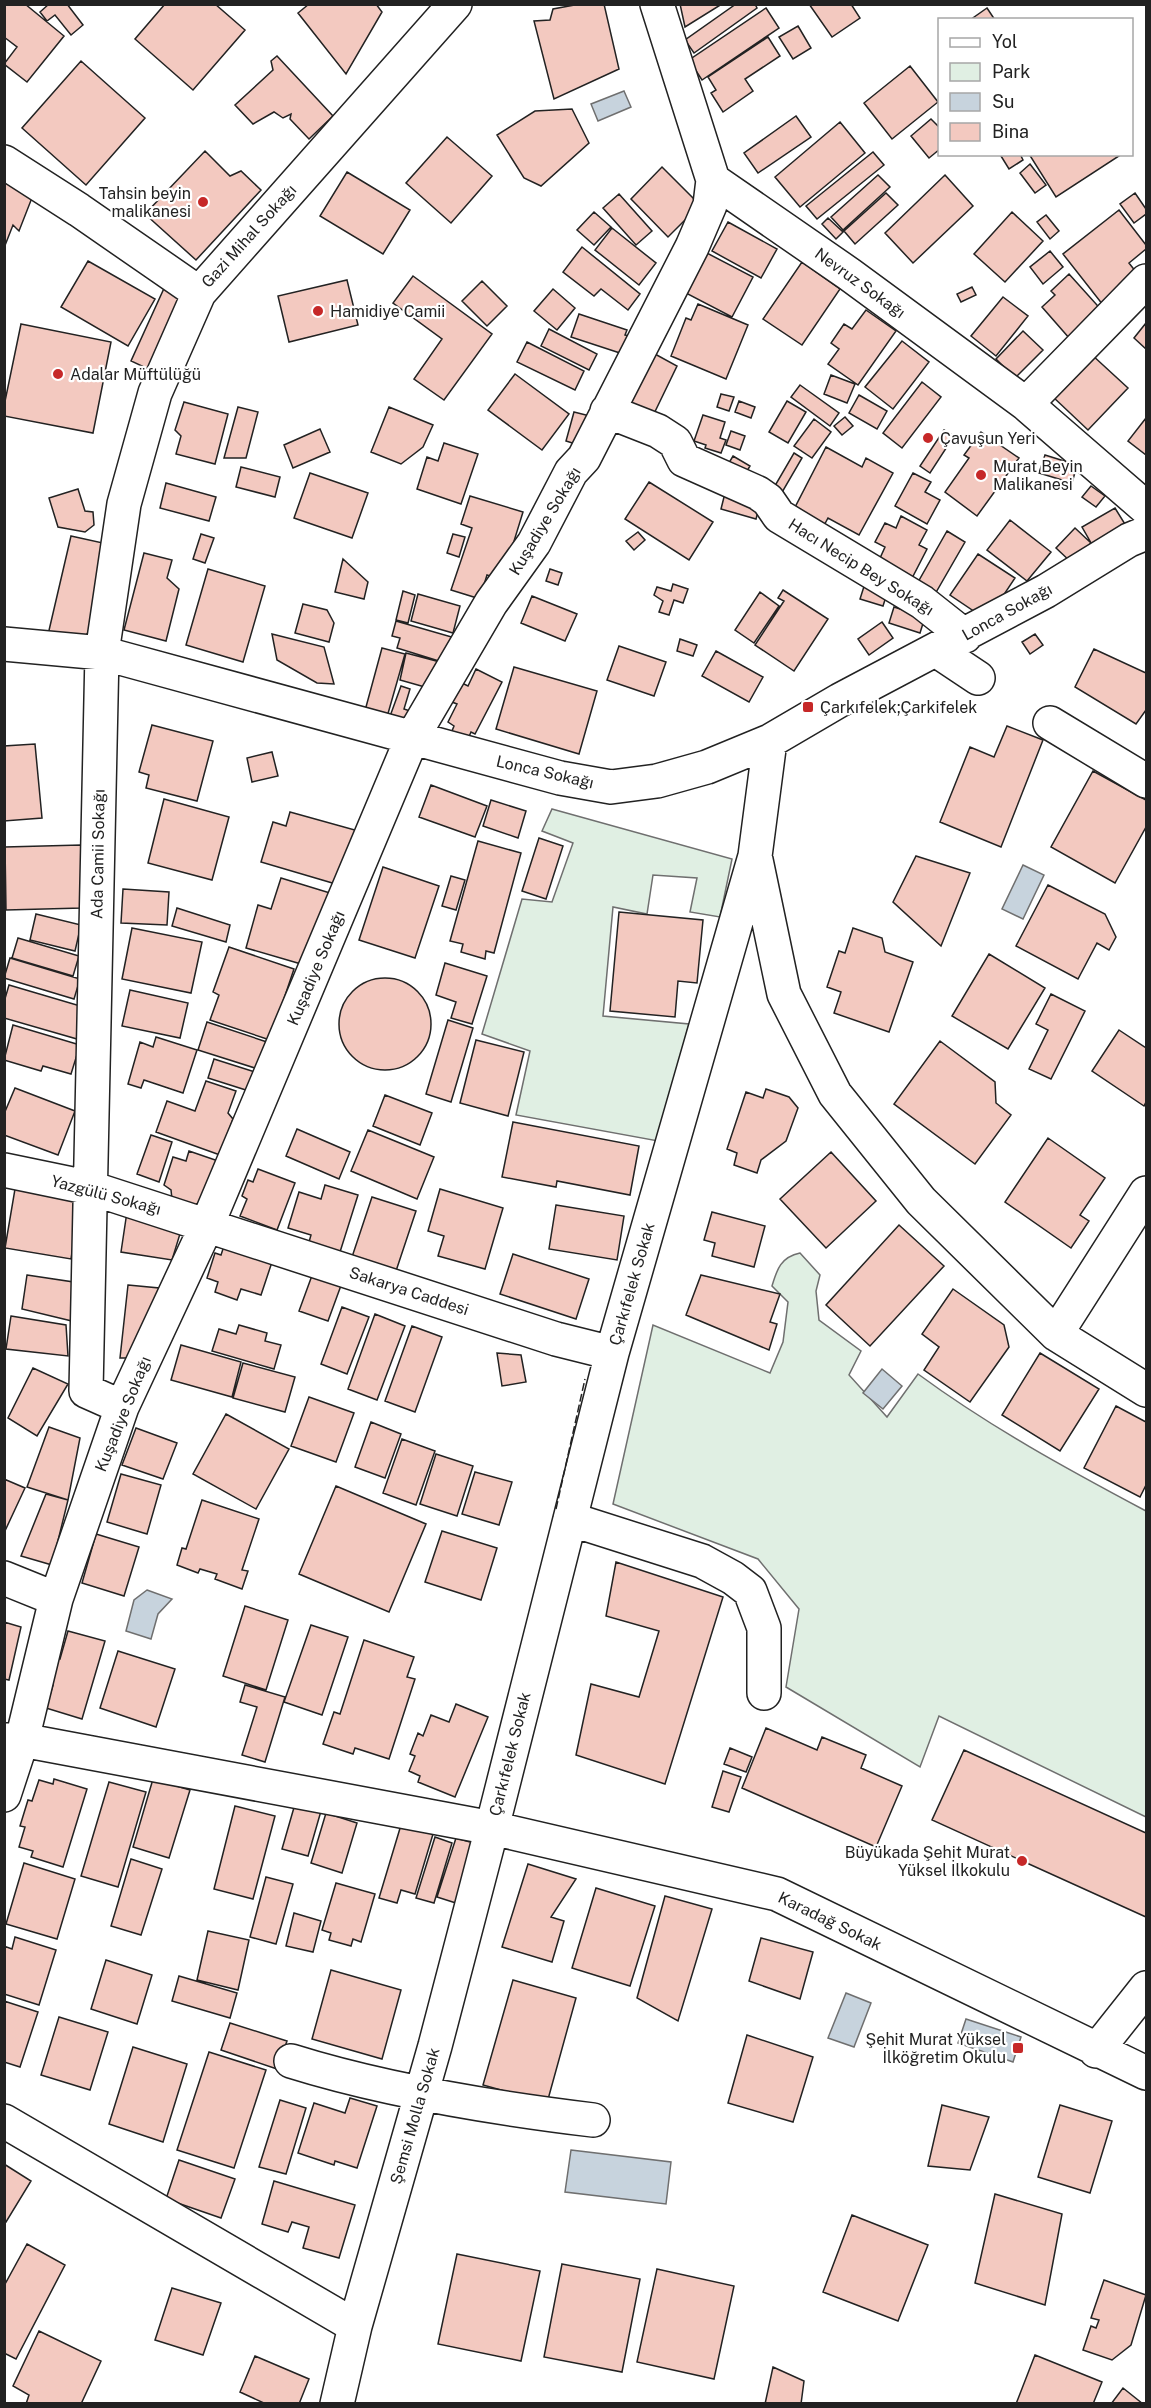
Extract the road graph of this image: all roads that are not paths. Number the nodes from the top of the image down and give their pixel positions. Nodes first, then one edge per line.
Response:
1 (455, 4) edge
2 (657, 4) edge
3 (4, 162) edge
4 (713, 180) junction
5 (1146, 281) edge
6 (199, 293) junction
7 (1026, 404) junction
8 (607, 411) junction
9 (1146, 508) edge
10 (1146, 534) edge
11 (965, 636) junction
12 (4, 644) edge
13 (936, 650) junction
14 (102, 653) junction
15 (978, 678) dead end
16 (1050, 723) dead end
17 (412, 738) junction
18 (770, 741) junction
19 (1146, 781) edge
20 (755, 856) junction
21 (4, 1170) edge
22 (91, 1188) junction
23 (1146, 1193) edge
24 (207, 1225) junction
25 (1056, 1334) junction
26 (612, 1353) junction
27 (1146, 1390) edge
28 (122, 1407) junction
29 (570, 1519) junction
30 (4, 1578) edge
31 (56, 1599) junction
32 (764, 1693) dead end
33 (13, 1740) edge
34 (4, 1795) edge
35 (492, 1828) junction
36 (1146, 1988) edge
37 (1096, 2051) junction
38 (291, 2061) dead end
39 (1146, 2073) edge
40 (422, 2092) junction
41 (593, 2120) dead end
42 (4, 2121) edge
43 (355, 2326) junction
44 (337, 2403) edge

1 - 6 street, Gazi Mihal Sokağı
2 - 4 street
3 - 6 street, Gazi Mihal Sokağı
4 - 7 street, Nevruz Sokağı
4 - 8 street, Kuşadiye Sokağı
5 - 7 street
6 - 14 street, Ada Camii Sokağı
7 - 9 street, Nevruz Sokağı
8 - 11 street, Hacı Necip Bey Sokağı
8 - 17 street, Kuşadiye Sokağı
10 - 11 street, Lonca Sokağı
11 - 13 street, Lonca Sokağı
12 - 14 street, Lonca Sokağı
13 - 15 street
13 - 18 street, Lonca Sokağı
14 - 17 street, Lonca Sokağı
14 - 22 street, Ada Camii Sokağı
16 - 19 street
17 - 18 street, Lonca Sokağı
17 - 24 street, Kuşadiye Sokağı
18 - 20 street, Çarkıfelek Sokak
20 - 25 street
20 - 26 street, Çarkıfelek Sokak
21 - 22 street, Yazgülü Sokağı
22 - 24 street, Yazgülü Sokağı
22 - 28 street, Ada Camii Sokağı
23 - 25 street
24 - 26 street, Sakarya Caddesi
24 - 28 street, Kuşadiye Sokağı
25 - 27 street
26 - 29 street, Çarkıfelek Sokak
28 - 31 street, Kuşadiye Sokağı
29 - 32 street
29 - 35 street, Çarkıfelek Sokak
30 - 31 street
31 - 33 street, Kuşadiye Sokağı
33 - 34 street, Kuşadiye Sokağı
33 - 35 street, Karadağ Sokak
35 - 37 street, Karadağ Sokak
35 - 40 street, Şemsi Molla Sokak
36 - 37 street
37 - 39 street, Karadağ Sokak
38 - 40 street
40 - 41 street
40 - 43 street, Şemsi Molla Sokak
42 - 43 street
43 - 44 street, Şemsi Molla Sokak

